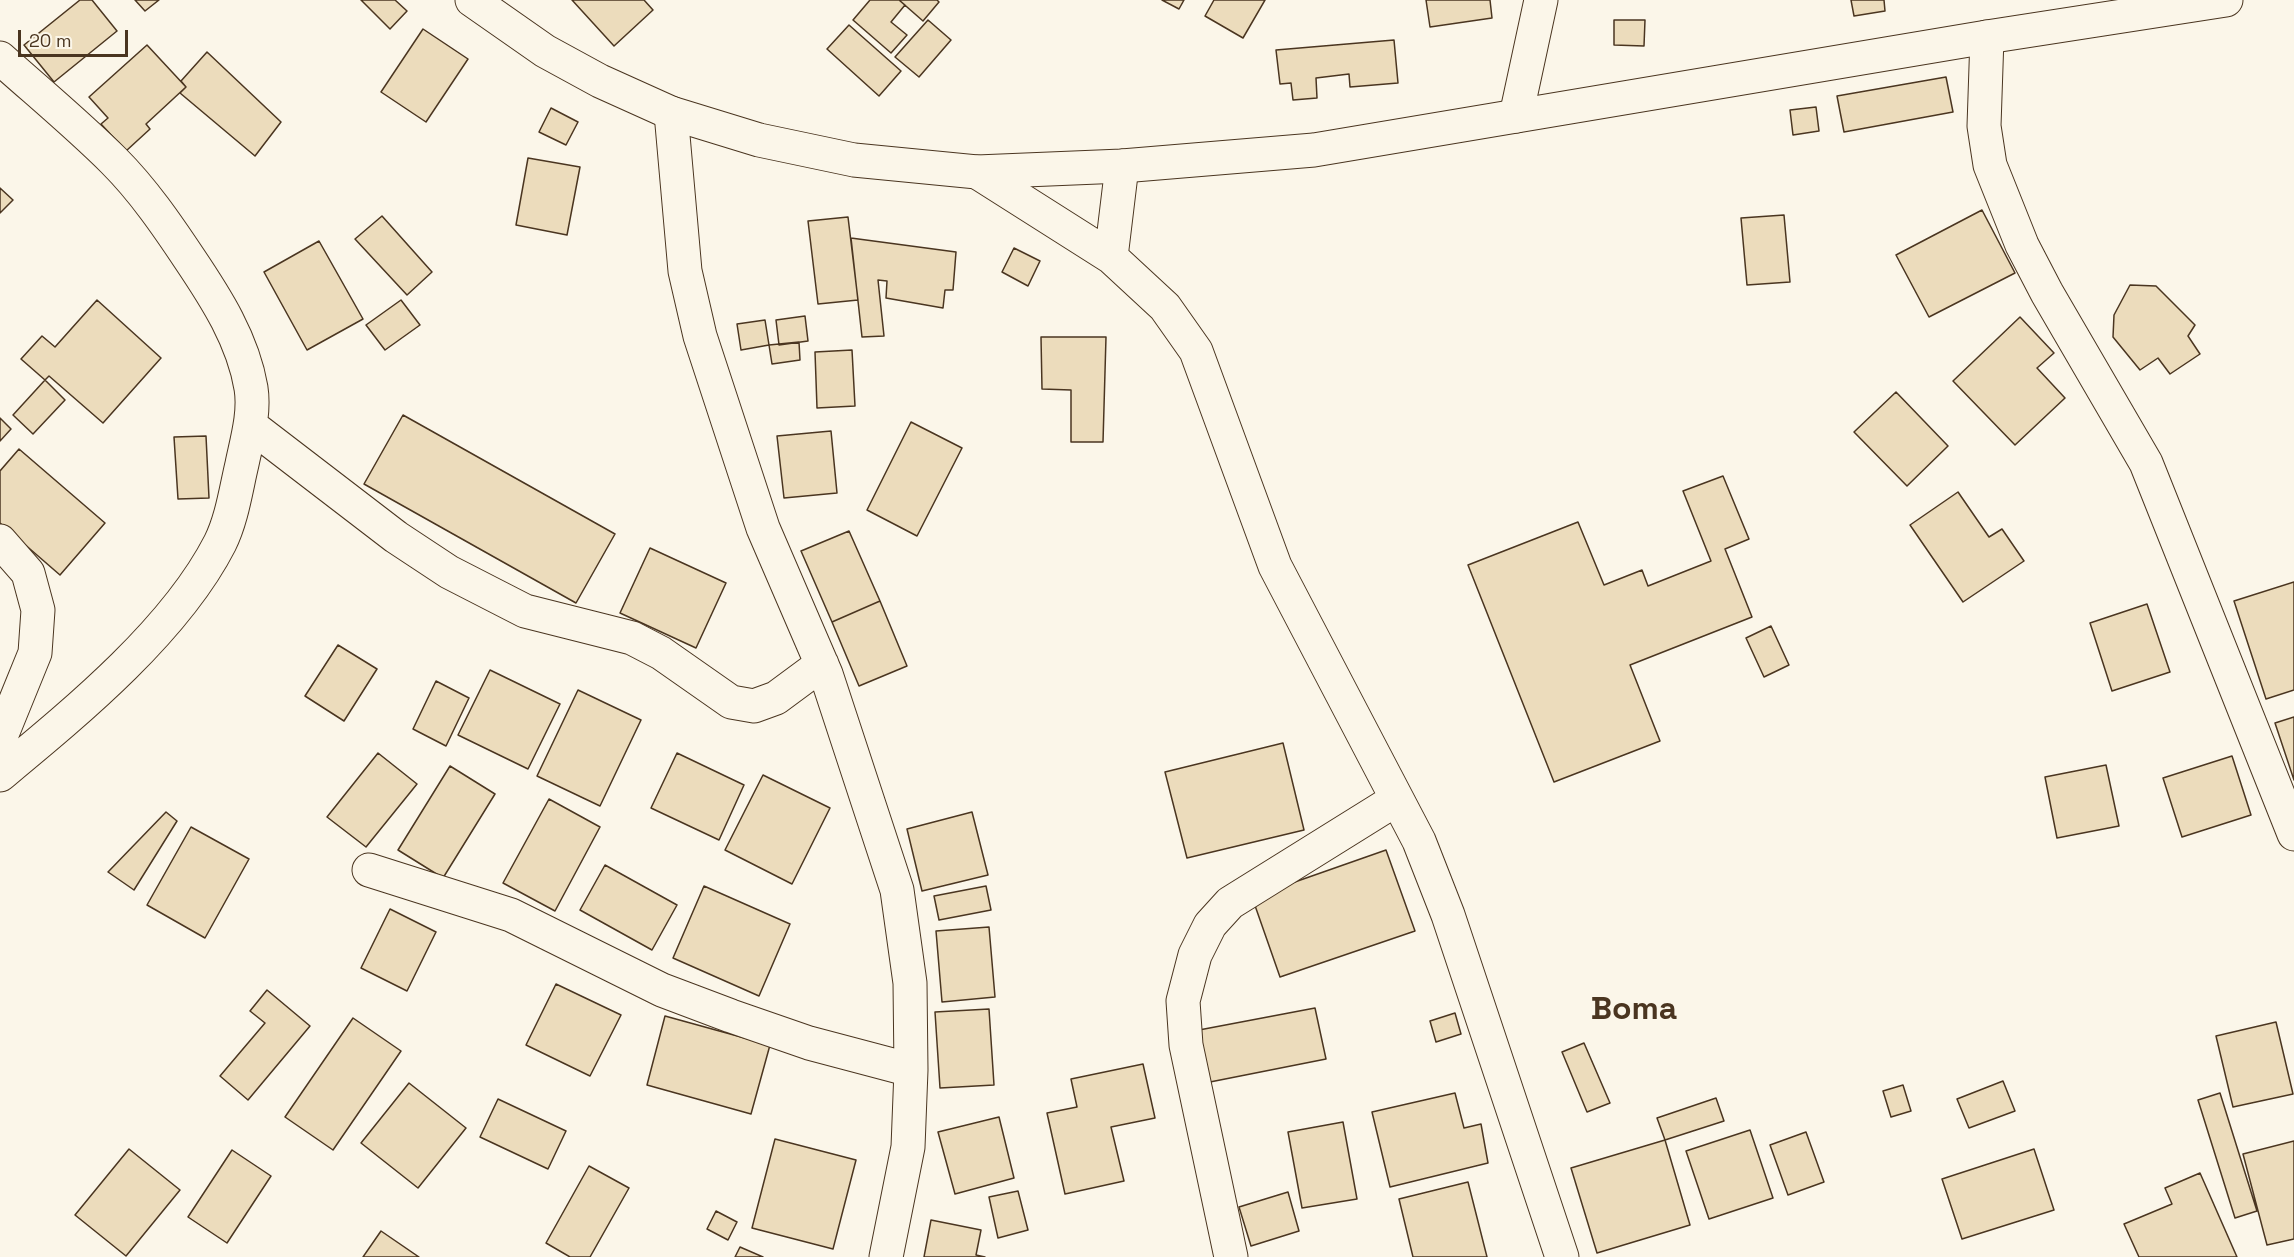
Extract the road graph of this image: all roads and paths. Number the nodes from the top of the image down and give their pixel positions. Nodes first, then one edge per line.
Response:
1 (472, 0) edge
2 (1541, 0) edge
3 (2226, 0) edge
4 (1987, 37) junction
5 (0, 58) edge
6 (672, 113) junction
7 (1516, 116) junction
8 (1122, 166) junction
9 (977, 172) junction
10 (1110, 256) junction
11 (250, 425) junction
12 (0, 541) edge
13 (822, 664) junction
14 (0, 739) edge
15 (0, 775) edge
16 (1397, 799) junction
17 (2294, 834) edge
18 (369, 870) dead end
19 (911, 1070) junction
20 (886, 1257) edge
21 (1231, 1257) edge
22 (1563, 1257) edge

1 - 6 main road
2 - 7 main road
3 - 4 main road
4 - 7 main road
4 - 17 main road
5 - 11 main road
6 - 9 main road
6 - 13 main road
7 - 8 main road
8 - 9 main road
8 - 10 main road
9 - 10 main road
10 - 16 main road
11 - 13 main road
11 - 15 main road
12 - 14 main road
13 - 19 main road
16 - 21 main road
16 - 22 main road
18 - 19 main road
19 - 20 main road

